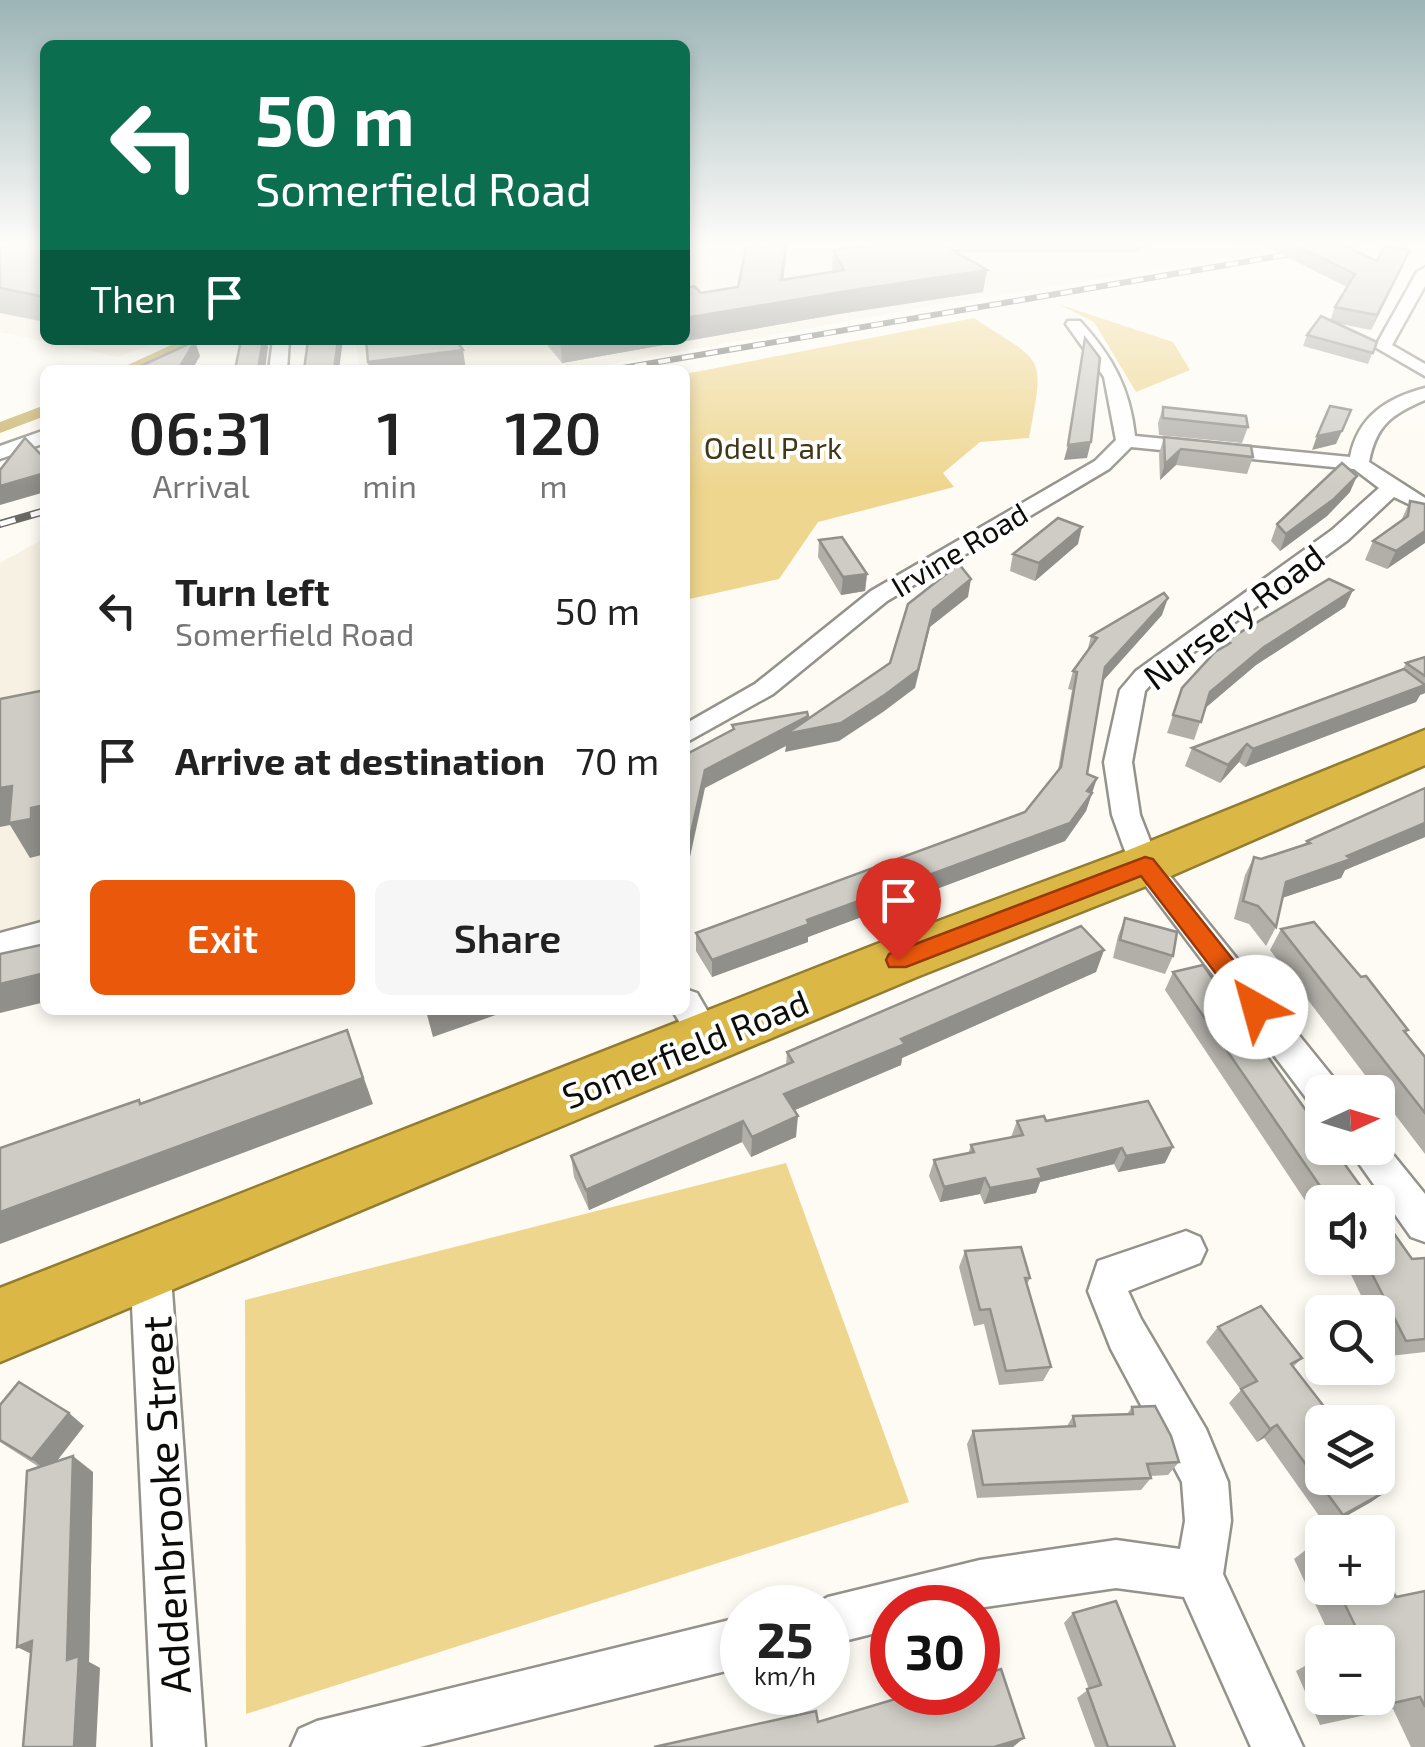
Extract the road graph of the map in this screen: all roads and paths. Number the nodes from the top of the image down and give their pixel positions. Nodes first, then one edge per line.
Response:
1 (1074, 324) dead end
2 (1395, 325) edge
3 (1425, 371) edge
4 (1425, 393) edge
5 (40, 438) edge
6 (1126, 441) junction
7 (0, 453) edge
8 (1358, 464) junction
9 (1392, 488) junction
10 (1425, 506) edge
11 (690, 732) edge
12 (1425, 746) edge
13 (1145, 865) junction
14 (40, 935) edge
15 (0, 944) edge
16 (696, 1021) edge
17 (1310, 1075) edge
18 (1379, 1165) edge
19 (1425, 1224) edge
20 (1186, 1250) dead end
21 (150, 1263) junction
22 (0, 1324) edge
23 (1200, 1575) junction
24 (850, 1616) edge
25 (720, 1647) edge
26 (178, 1747) edge
27 (317, 1747) edge
28 (1277, 1747) edge

1 - 6 street
2 - 3 street
4 - 8 street
5 - 7 street
6 - 8 street
6 - 11 street, Irvine Road
8 - 9 street
9 - 10 street
9 - 13 street, Nursery Road
12 - 13 highway, Somerfield Road
13 - 16 highway, Somerfield Road
13 - 17 street, Nursery Road
14 - 15 street
16 - 21 highway, Somerfield Road
18 - 19 street
20 - 23 street
21 - 22 highway, Somerfield Road
21 - 26 street, Addenbrooke Street
23 - 24 street
23 - 28 street
25 - 27 street

